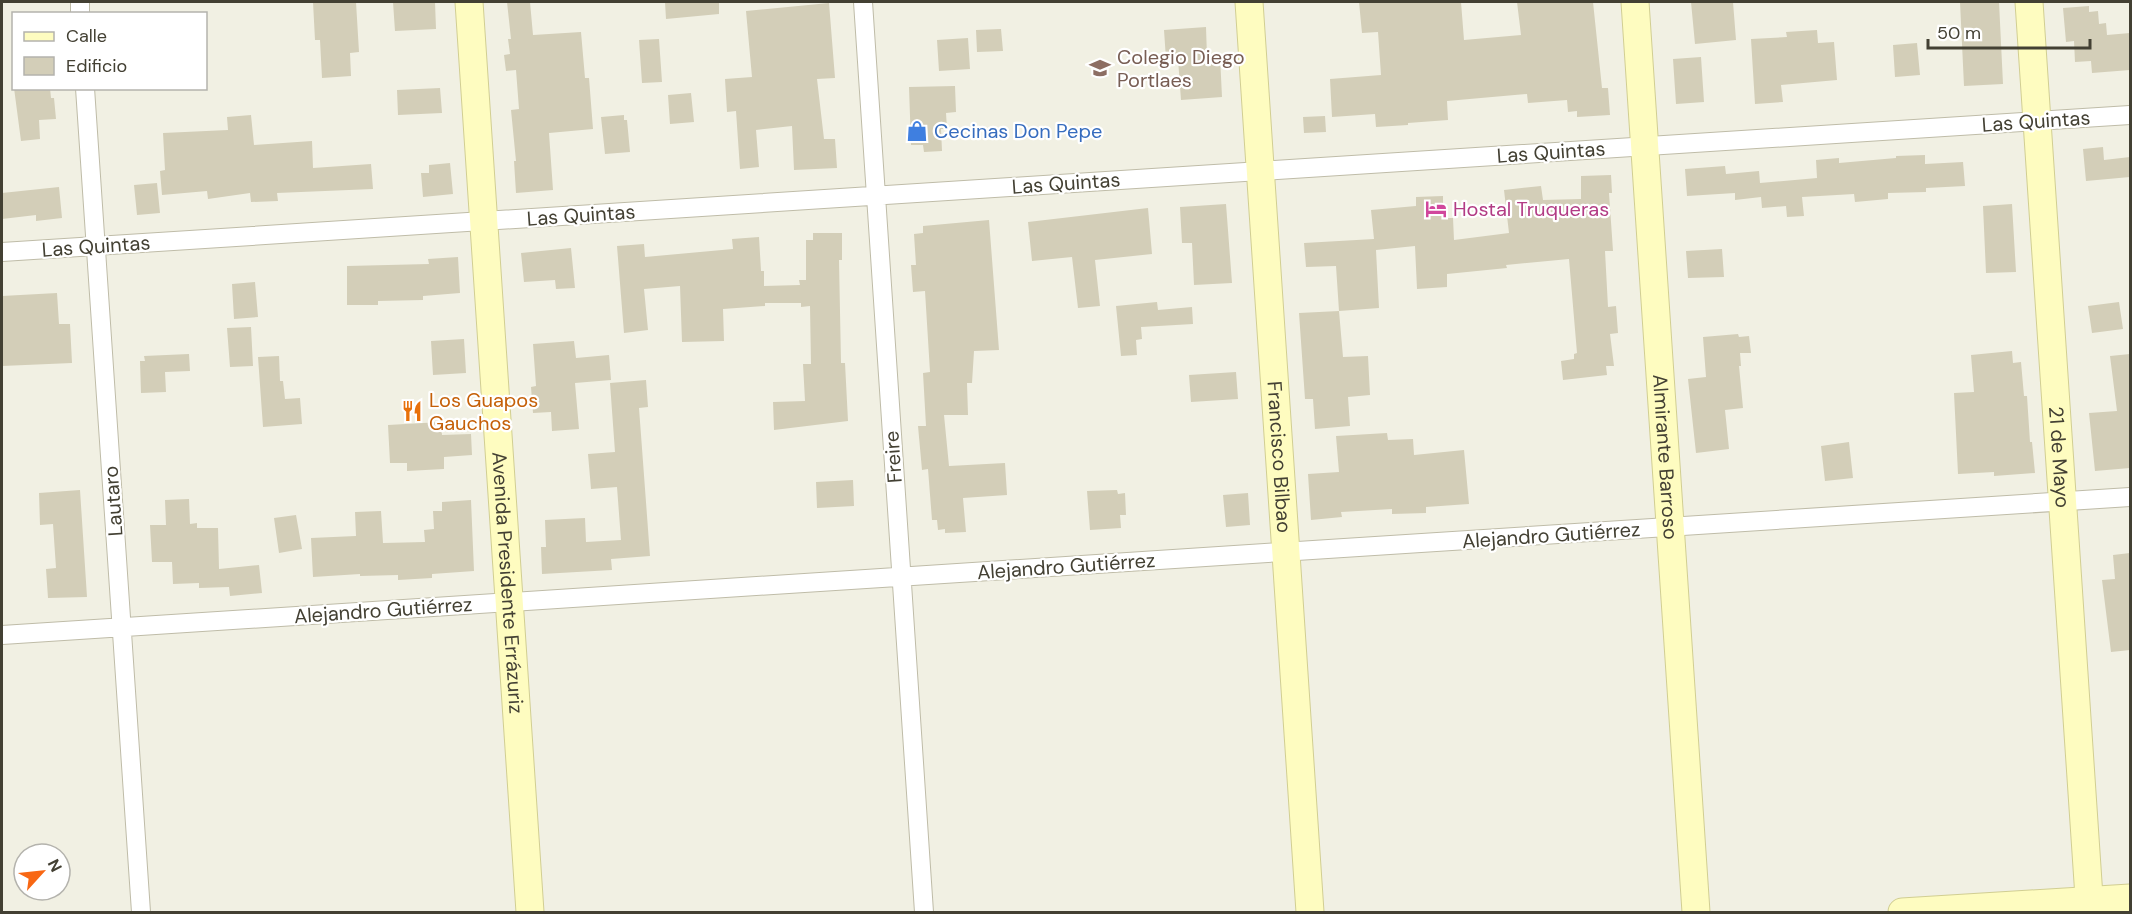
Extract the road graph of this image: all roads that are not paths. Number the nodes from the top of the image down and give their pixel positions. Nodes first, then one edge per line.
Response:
1 (469, 2) edge
2 (863, 2) edge
3 (1249, 2) edge
4 (1635, 2) edge
5 (2029, 2) edge
6 (85, 90) edge
7 (2130, 115) edge
8 (2037, 121) junction
9 (1645, 146) junction
10 (1261, 171) junction
11 (876, 196) junction
12 (483, 221) junction
13 (96, 246) junction
14 (2, 252) edge
15 (2130, 497) edge
16 (2062, 502) junction
17 (1670, 527) junction
18 (1286, 552) junction
19 (901, 577) junction
20 (509, 602) junction
21 (121, 627) junction
22 (2, 635) edge
23 (2130, 898) edge
24 (2089, 906) edge
25 (141, 912) edge
26 (530, 912) edge
27 (924, 912) edge
28 (1310, 912) edge
29 (1696, 912) edge
30 (1902, 912) edge

1 - 12 street, Avenida Presidente Errázuriz
2 - 11 street, Freire
3 - 10 street, Francisco Bilbao
4 - 9 street, Almirante Barroso
5 - 8 street, 21 de Mayo
6 - 13 street, Lautaro
7 - 8 street, Las Quintas
8 - 9 street, Las Quintas
8 - 16 street, 21 de Mayo
9 - 10 street, Las Quintas
9 - 17 street, Almirante Barroso
10 - 11 street, Las Quintas
10 - 18 street, Francisco Bilbao
11 - 12 street, Las Quintas
11 - 19 street, Freire
12 - 13 street, Las Quintas
12 - 20 street, Avenida Presidente Errázuriz
13 - 14 street, Las Quintas
13 - 21 street, Lautaro
15 - 16 street, Alejandro Gutiérrez
16 - 17 street, Alejandro Gutiérrez
16 - 24 street, 21 de Mayo
17 - 18 street, Alejandro Gutiérrez
17 - 29 street, Almirante Barroso
18 - 19 street, Alejandro Gutiérrez
18 - 28 street, Francisco Bilbao
19 - 20 street, Alejandro Gutiérrez
19 - 27 street, Freire
20 - 21 street, Alejandro Gutiérrez
20 - 26 street, Avenida Presidente Errázuriz
21 - 22 street, Alejandro Gutiérrez
21 - 25 street, Lautaro
23 - 24 street
24 - 30 street

